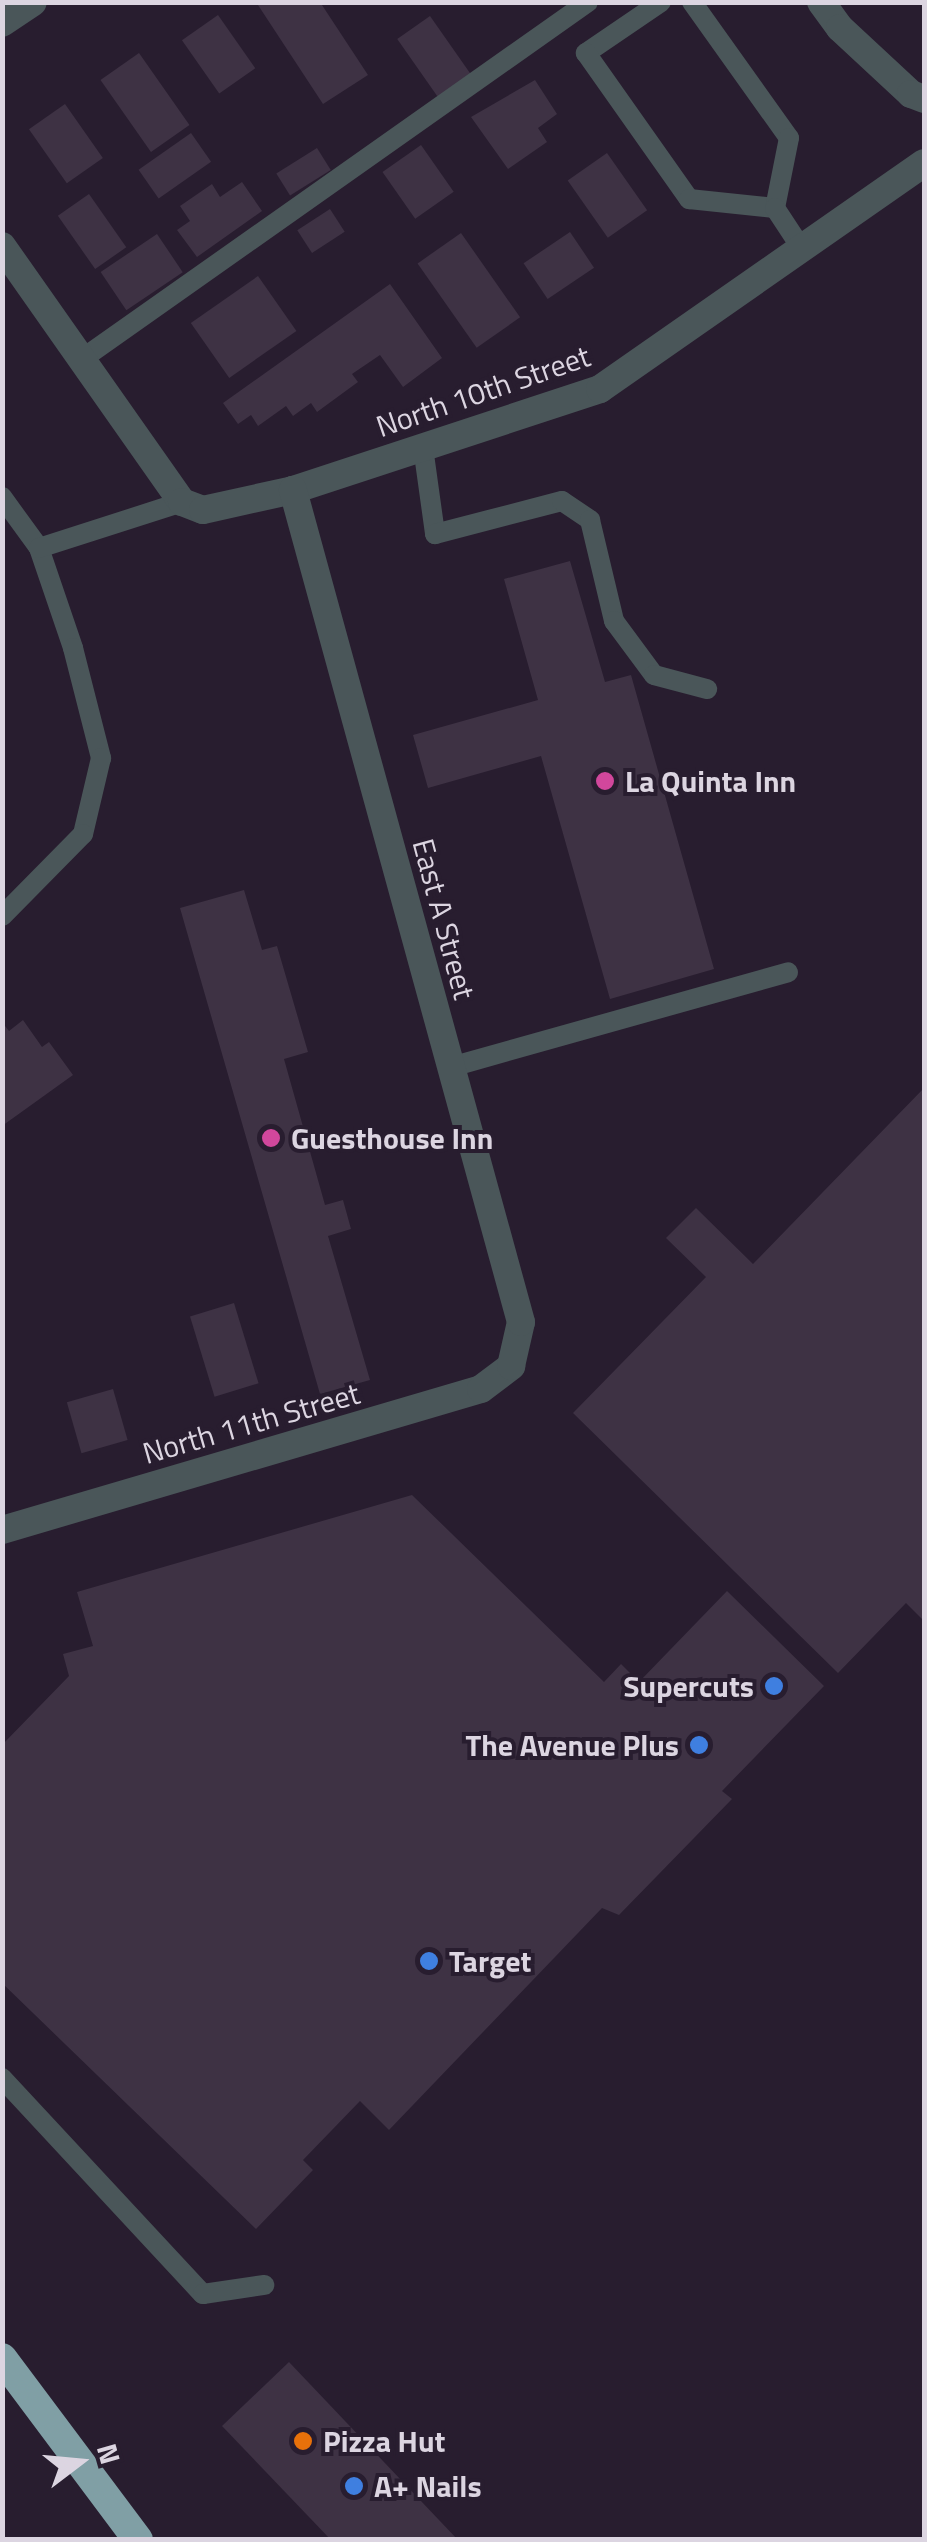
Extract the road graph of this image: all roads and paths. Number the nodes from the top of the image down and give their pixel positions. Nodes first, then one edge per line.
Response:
1 (33, 2) edge
2 (588, 2) edge
3 (661, 2) edge
4 (692, 2) edge
5 (822, 2) edge
6 (2, 23) edge
7 (924, 99) edge
8 (924, 162) edge
9 (775, 208) junction
10 (2, 246) edge
11 (802, 249) junction
12 (82, 360) junction
13 (423, 447) junction
14 (293, 490) junction
15 (2, 497) edge
16 (182, 502) junction
17 (40, 548) junction
18 (707, 689) dead end
19 (2, 916) edge
20 (788, 972) dead end
21 (451, 1067) junction
22 (511, 1366) joint
23 (2, 1530) edge
24 (2, 2078) edge
25 (264, 2285) dead end
26 (2, 2358) edge
27 (138, 2540) edge

1 - 6 street
2 - 12 lane
3 - 9 lane
4 - 9 lane
5 - 7 street
8 - 11 street, North 10th Street
9 - 11 lane
10 - 12 street
11 - 13 street, North 10th Street
12 - 16 street
13 - 14 street, North 10th Street
13 - 18 lane
14 - 16 street, North 10th Street
14 - 21 street, East A Street
15 - 17 lane
16 - 17 lane
17 - 19 lane
20 - 21 lane
21 - 22 street, East A Street
22 - 23 street, North 11th Street
24 - 25 lane
26 - 27 highway

